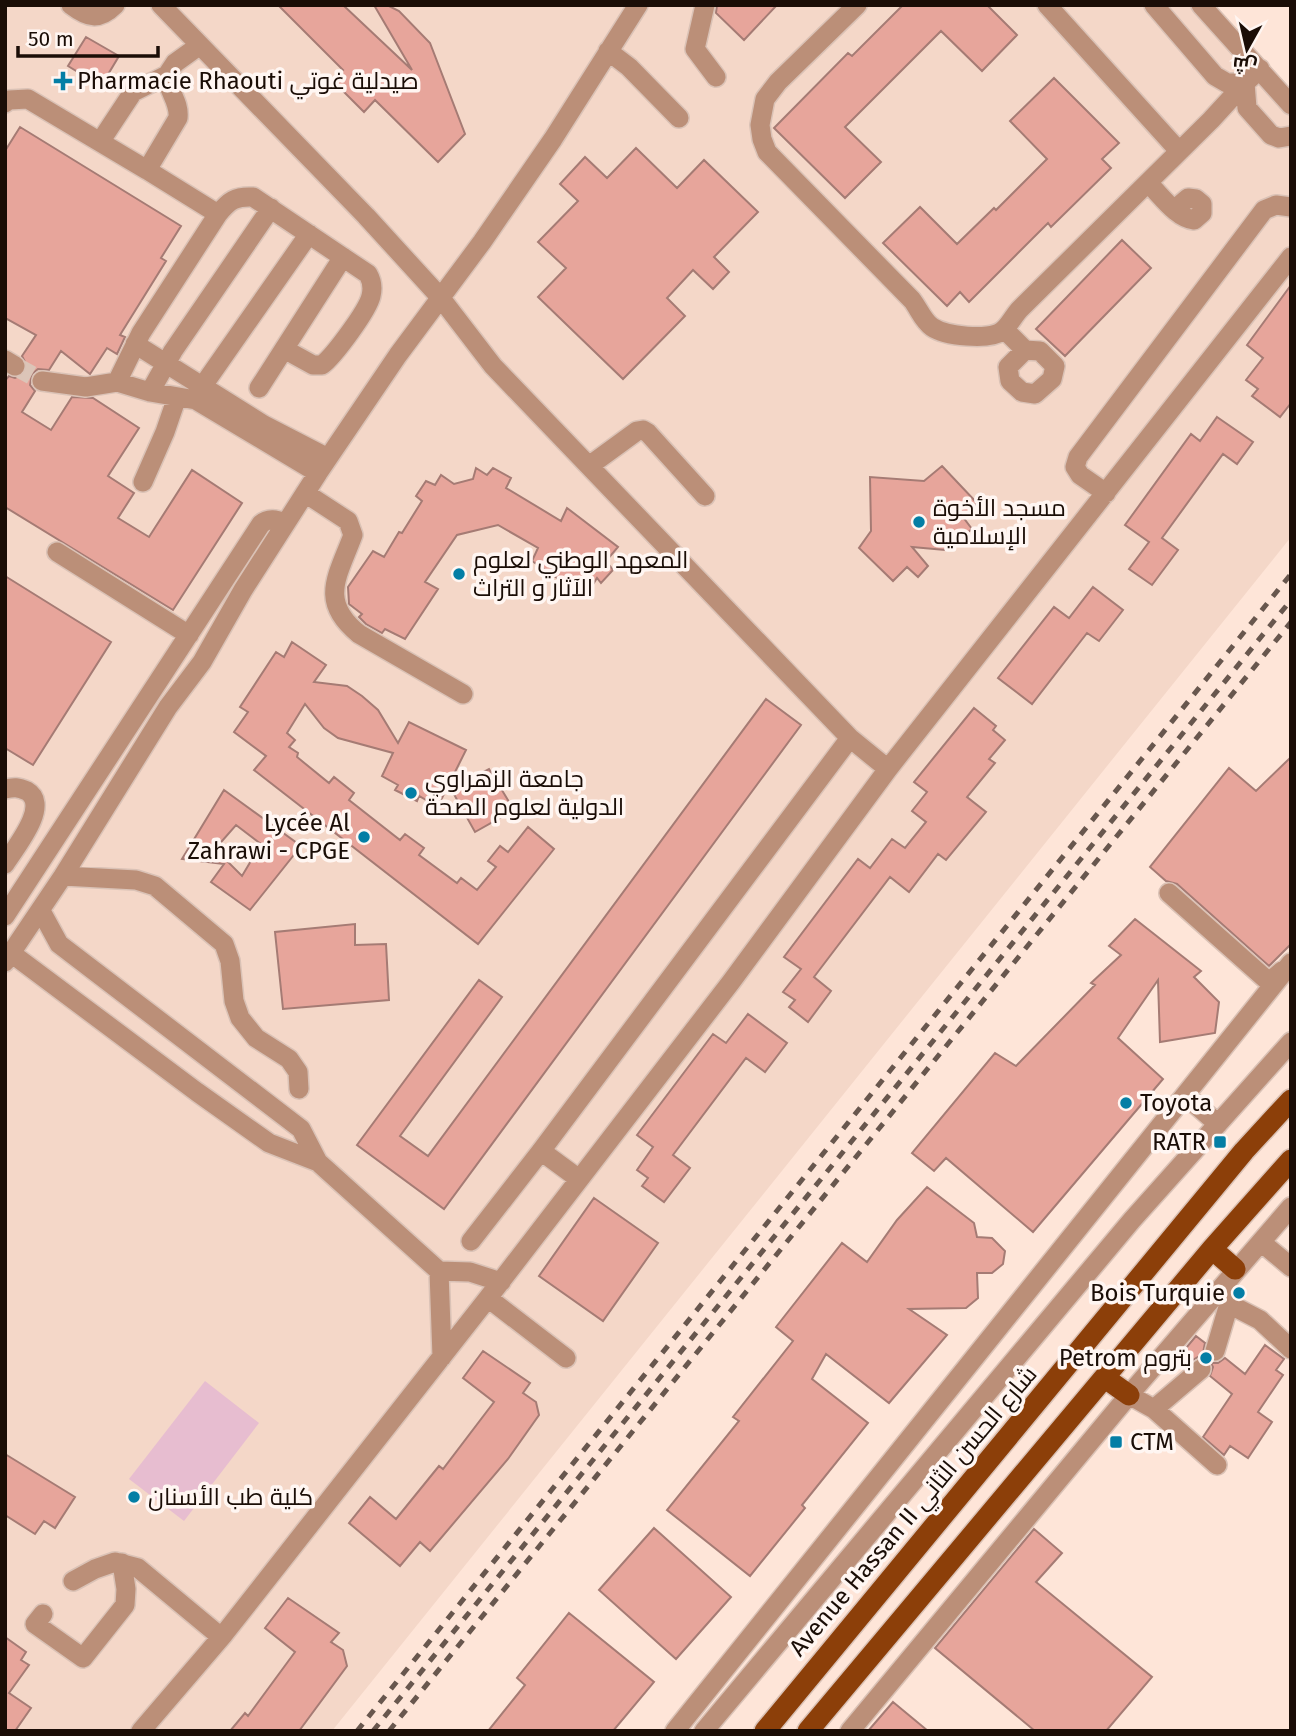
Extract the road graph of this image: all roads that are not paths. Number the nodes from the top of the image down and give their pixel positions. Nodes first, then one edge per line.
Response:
1 (71, 5) edge
2 (115, 5) edge
3 (162, 5) edge
4 (638, 5) edge
5 (705, 5) edge
6 (857, 5) edge
7 (1047, 5) edge
8 (1154, 5) edge
9 (1201, 5) edge
10 (200, 46) junction
11 (608, 51) junction
12 (1260, 69) junction
13 (167, 75) junction
14 (716, 77) dead end
15 (1245, 83) junction
16 (5, 103) edge
17 (1291, 105) edge
18 (679, 118) dead end
19 (1291, 135) edge
20 (100, 142) junction
21 (1179, 151) junction
22 (147, 170) junction
23 (1148, 183) junction
24 (1291, 207) edge
25 (271, 208) junction
26 (1175, 209) dead end
27 (218, 214) junction
28 (309, 234) junction
29 (343, 257) junction
30 (1291, 257) edge
31 (440, 298) junction
32 (1004, 330) junction
33 (135, 344) junction
34 (284, 349) junction
35 (1025, 350) dead end
36 (166, 362) junction
37 (42, 381) tunnel mouth
38 (117, 382) junction
39 (260, 388) dead end
40 (150, 392) junction
41 (192, 395) junction
42 (323, 466) junction
43 (589, 466) junction
44 (143, 481) dead end
45 (305, 493) junction
46 (1106, 493) junction
47 (705, 496) dead end
48 (286, 523) junction
49 (57, 552) dead end
50 (189, 635) junction
51 (463, 694) dead end
52 (850, 738) junction
53 (888, 769) junction
54 (5, 789) edge
55 (5, 864) edge
56 (63, 876) junction
57 (1169, 893) dead end
58 (41, 911) junction
59 (5, 916) edge
60 (8, 958) edge
61 (1291, 1042) edge
62 (299, 1089) dead end
63 (1185, 1095) junction
64 (1291, 1100) edge
65 (1218, 1124) junction
66 (541, 1151) junction
67 (1291, 1160) edge
68 (318, 1162) junction
69 (579, 1179) junction
70 (1291, 1206) edge
71 (471, 1241) dead end
72 (1261, 1242) junction
73 (1212, 1249) junction
74 (1291, 1268) edge
75 (1236, 1269) junction
76 (439, 1271) junction
77 (500, 1282) junction
78 (1223, 1297) junction
79 (488, 1298) junction
80 (1291, 1349) edge
81 (1215, 1351) dead end
82 (442, 1357) junction
83 (566, 1358) dead end
84 (1201, 1368) dead end
85 (1105, 1378) junction
86 (1129, 1395) junction
87 (1154, 1409) junction
88 (1217, 1465) dead end
89 (122, 1563) junction
90 (73, 1581) dead end
91 (43, 1614) dead end
92 (221, 1637) junction
93 (141, 1731) edge
94 (675, 1731) edge
95 (704, 1731) edge
96 (765, 1731) edge
97 (808, 1731) edge
98 (850, 1731) edge

1 - 2 street
3 - 10 street
4 - 11 street
5 - 14 street
6 - 32 street
7 - 21 street
8 - 15 street
9 - 12 street
10 - 13 street
10 - 31 street
11 - 18 street
11 - 31 street
12 - 15 street
12 - 17 street
13 - 20 street
13 - 22 street
15 - 19 street
15 - 21 street
16 - 20 street
20 - 22 street
21 - 23 street
22 - 27 street
23 - 26 street
23 - 32 street
24 - 46 street
25 - 27 street
25 - 28 street
25 - 36 street
27 - 33 street
28 - 29 street
28 - 41 street
29 - 34 street
29 - 34 street
30 - 46 street
31 - 42 street
31 - 43 street
32 - 35 street
33 - 36 street
33 - 38 street
34 - 39 street
36 - 40 street
36 - 41 street
37 - 38 street
38 - 40 street
40 - 41 street
41 - 42 street
41 - 44 street
42 - 45 street
43 - 47 street
43 - 52 street
45 - 48 street
45 - 51 street
46 - 53 street
48 - 50 street
48 - 56 street
49 - 50 street
50 - 59 street
52 - 53 street
52 - 66 street
53 - 69 street
54 - 55 street
56 - 58 street
56 - 62 street
57 - 63 street
58 - 60 street
58 - 68 street
60 - 68 street
61 - 65 street
63 - 65 street
63 - 94 street
64 - 96 main road, Avenue Hassan II شارع الحسن الثاني
65 - 95 street
66 - 69 street
66 - 71 street
67 - 73 main road
68 - 76 street
69 - 77 street
70 - 72 street
72 - 74 street
72 - 75 street
73 - 75 main road
73 - 85 main road
75 - 78 street
76 - 77 street
76 - 82 street
77 - 79 street
78 - 80 street
78 - 81 street
78 - 86 street
79 - 82 street
79 - 83 street
82 - 92 street
84 - 87 street
85 - 86 main road
85 - 97 main road
86 - 87 street
86 - 98 street
87 - 88 street
89 - 90 street
89 - 91 street
89 - 92 street
92 - 93 street

